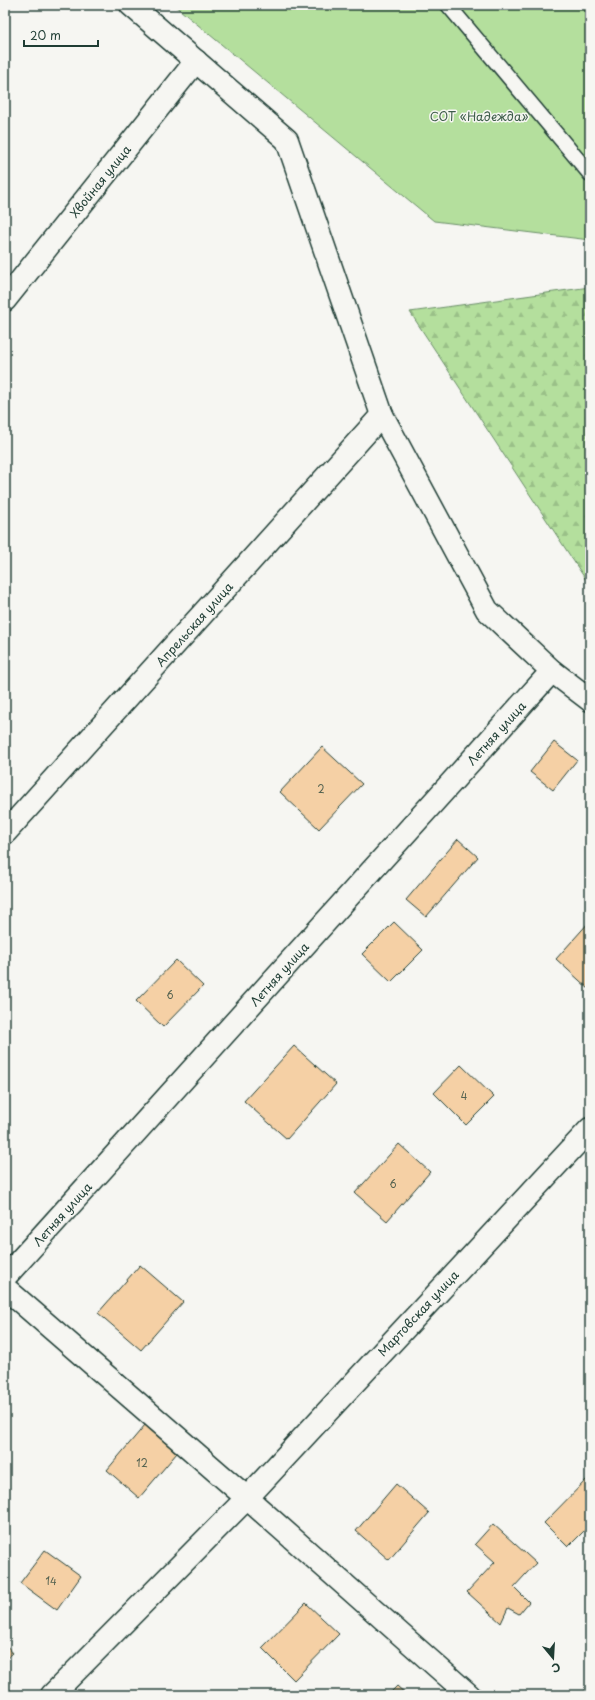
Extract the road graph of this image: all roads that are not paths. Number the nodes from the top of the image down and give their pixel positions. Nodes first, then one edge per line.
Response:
1 (130, 5) edge
2 (448, 5) edge
3 (196, 61) junction
4 (590, 174) edge
5 (5, 300) edge
6 (382, 415) junction
7 (552, 670) junction
8 (590, 700) edge
9 (5, 833) edge
10 (590, 1128) edge
11 (5, 1277) edge
12 (5, 1288) edge
13 (247, 1498) junction
14 (52, 1695) edge
15 (469, 1695) edge

1 - 3 street
2 - 4 lane
3 - 5 street, Хвойная улица
3 - 6 street
6 - 7 street
6 - 9 street, Апрельская улица
7 - 8 street
7 - 11 street, Летняя улица
10 - 13 street, Мартовская улица
12 - 13 street
13 - 14 street, Мартовская улица
13 - 15 street

